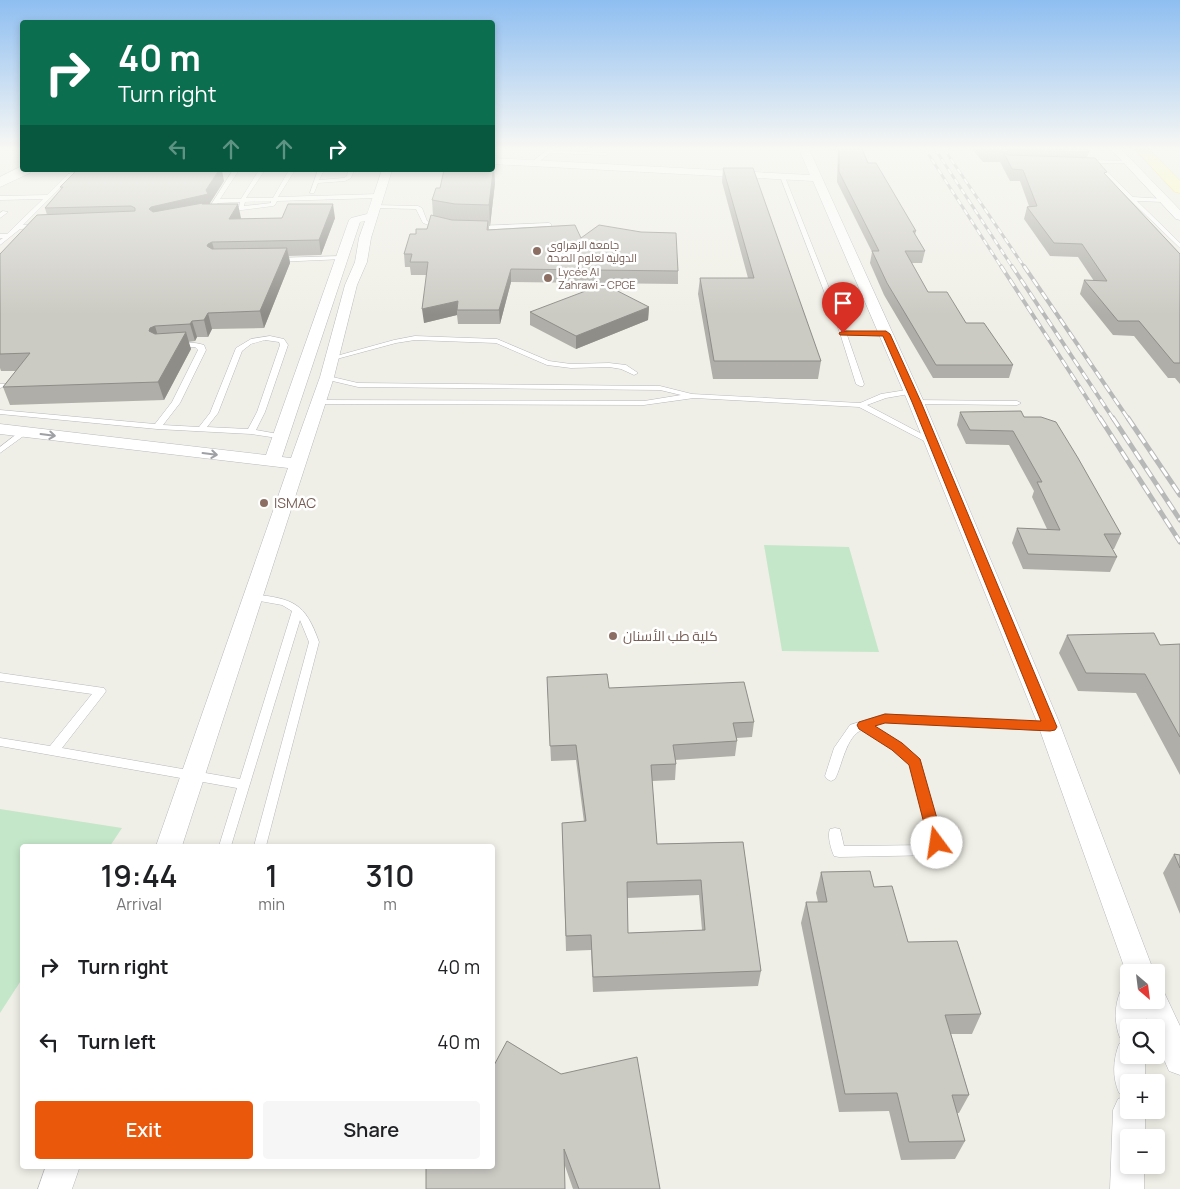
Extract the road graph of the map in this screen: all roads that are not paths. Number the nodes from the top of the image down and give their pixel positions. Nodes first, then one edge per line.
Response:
1 (40, 204) edge
2 (215, 204) edge
3 (241, 204) edge
4 (265, 204) edge
5 (358, 204) edge
6 (792, 204) edge
7 (828, 204) edge
8 (1138, 204) edge
9 (1168, 204) edge
10 (375, 205) junction
11 (259, 206) junction
12 (239, 209) junction
13 (222, 211) edge
14 (214, 212) edge
15 (261, 215) dead end
16 (1180, 217) edge
17 (549, 225) edge
18 (47, 227) edge
19 (18, 228) junction
20 (451, 228) edge
21 (469, 228) edge
22 (0, 236) edge
23 (9, 236) junction
24 (0, 244) edge
25 (1180, 246) edge
26 (342, 258) junction
27 (264, 260) edge
28 (843, 333) junction
29 (886, 334) junction
30 (169, 346) edge
31 (332, 358) junction
32 (634, 373) dead end
33 (327, 377) junction
34 (860, 384) dead end
35 (694, 396) junction
36 (914, 396) junction
37 (318, 402) junction
38 (1017, 403) dead end
39 (861, 405) junction
40 (0, 412) edge
41 (157, 427) junction
42 (0, 429) edge
43 (202, 430) junction
44 (25, 432) junction
45 (251, 432) junction
46 (280, 437) junction
47 (933, 442) junction
48 (0, 451) edge
49 (272, 461) junction
50 (298, 464) junction
51 (253, 597) junction
52 (298, 610) junction
53 (0, 677) edge
54 (863, 725) junction
55 (1050, 727) junction
56 (0, 742) edge
57 (54, 750) junction
58 (193, 774) junction
59 (831, 776) dead end
60 (243, 784) junction
61 (836, 833) dead end
62 (170, 844) edge
63 (226, 844) edge
64 (261, 844) edge
65 (1134, 964) edge
66 (1157, 1009) edge
67 (1180, 1060) edge
68 (1129, 1119) edge
69 (62, 1169) edge
70 (55, 1189) edge
71 (1128, 1189) edge

1 - 19 lane
2 - 14 lane
3 - 12 lane
4 - 11 lane
5 - 10 lane
6 - 28 lane
7 - 29 street
8 - 25 lane
9 - 16 street
10 - 20 lane
10 - 26 street
10 - 31 street
11 - 12 lane
11 - 15 lane
12 - 13 lane
17 - 21 lane
18 - 19 lane
19 - 23 lane
22 - 23 lane
23 - 24 lane
26 - 27 lane
26 - 46 street
28 - 29 lane
28 - 34 lane
29 - 36 street
30 - 41 lane
31 - 32 lane
31 - 33 street
33 - 35 lane
33 - 37 street
35 - 37 lane
35 - 39 lane
36 - 38 lane
36 - 39 lane
36 - 47 street
37 - 50 street
39 - 47 lane
40 - 41 lane
41 - 43 lane
42 - 44 street
43 - 45 lane
43 - 45 lane
44 - 48 lane
44 -> 49 street
45 - 46 lane
46 - 49 street
47 - 55 street
49 - 50 street
50 - 51 street
51 - 52 lane
51 - 58 street
52 - 60 lane
52 - 64 lane
53 - 57 lane
54 - 55 lane
54 - 59 lane
54 - 61 lane
55 - 65 street
56 - 57 lane
57 - 58 lane
58 - 60 lane
58 - 62 street
60 - 63 lane
66 - 67 street
68 - 71 street
69 - 70 street

